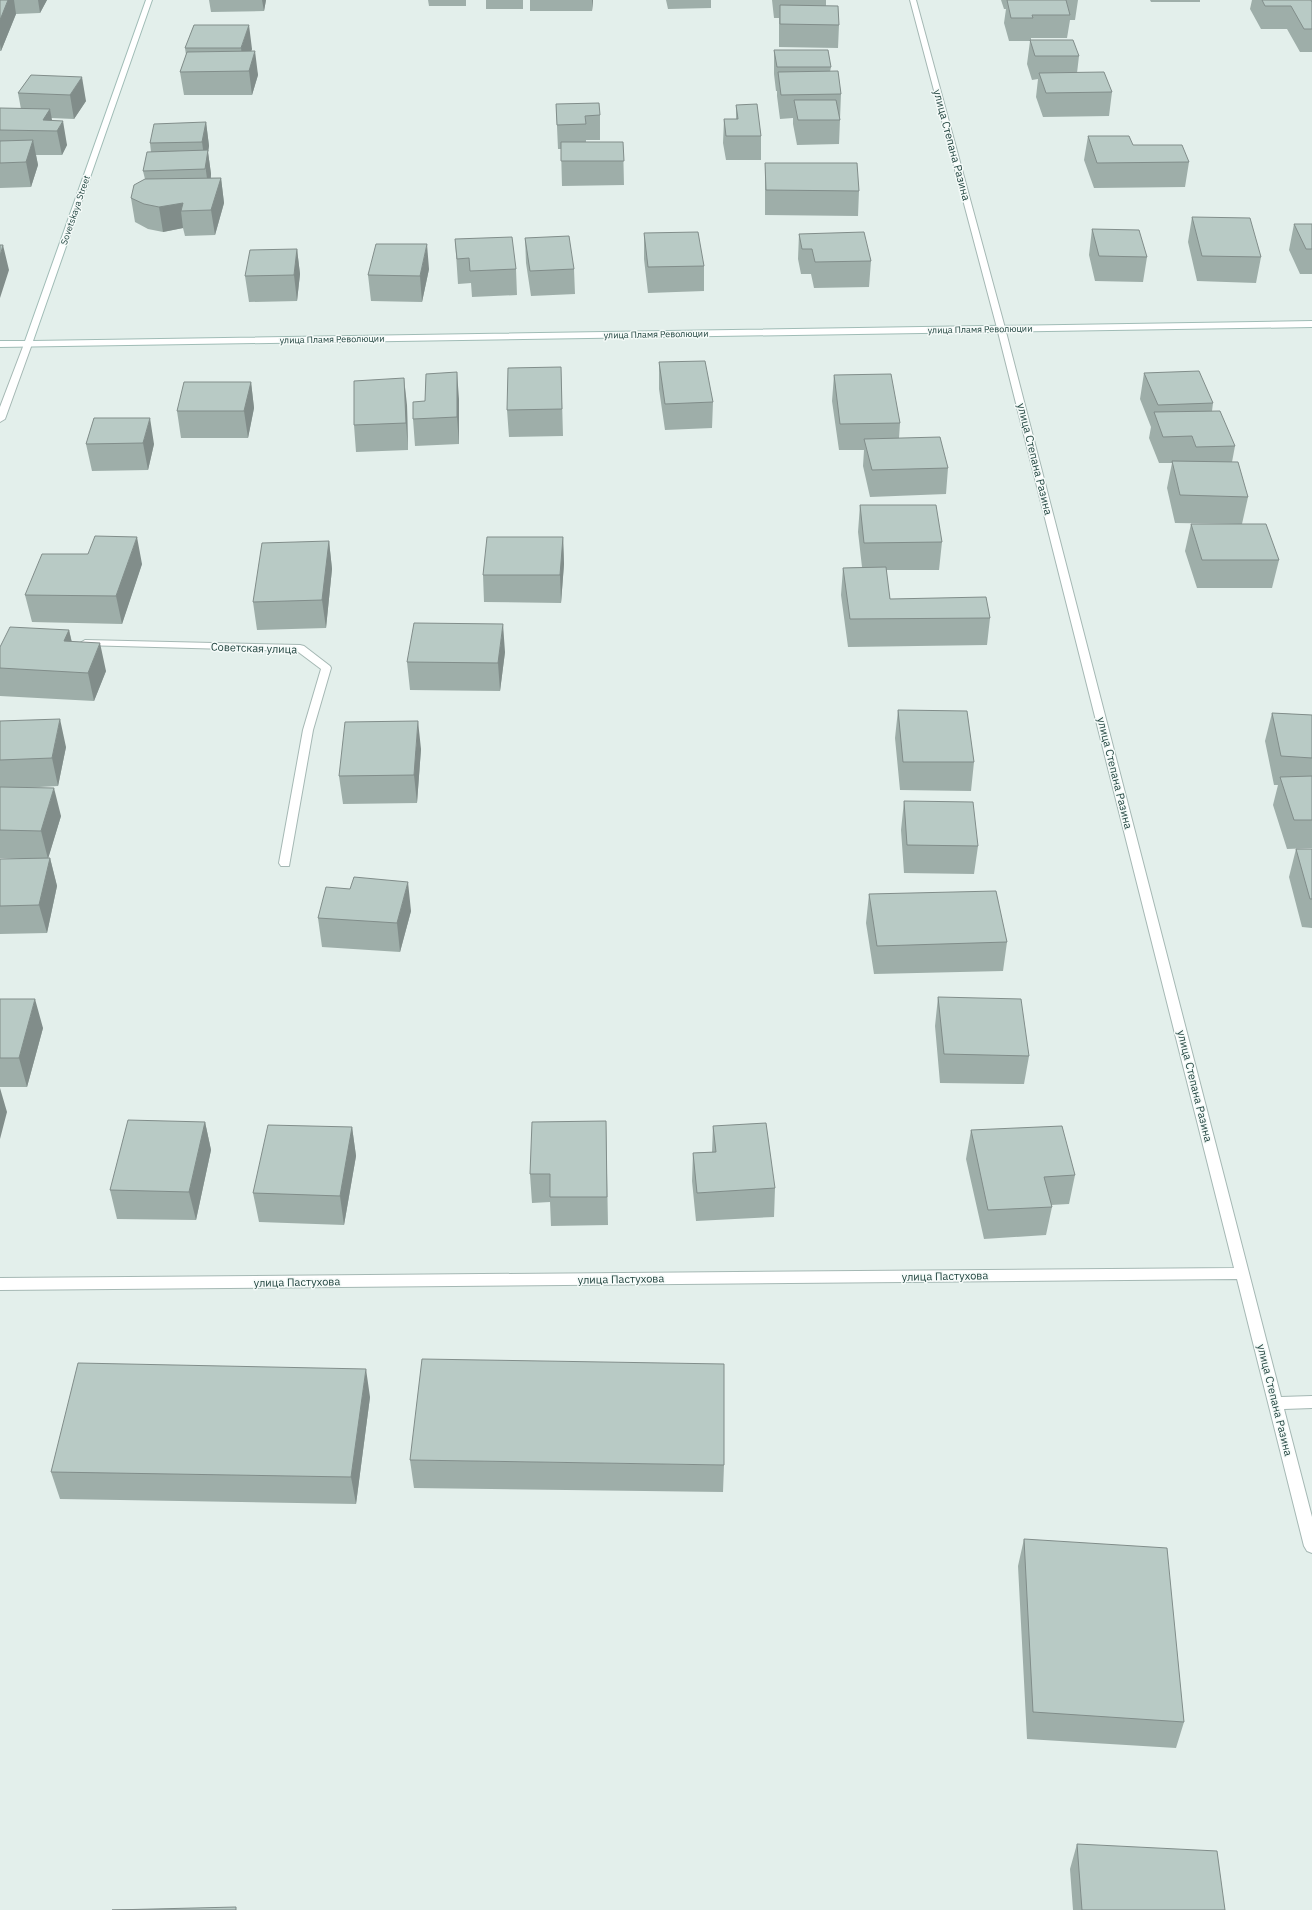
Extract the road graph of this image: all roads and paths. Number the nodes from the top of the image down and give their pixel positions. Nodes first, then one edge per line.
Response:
1 (149, 0) edge
2 (913, 0) edge
3 (1312, 324) edge
4 (1001, 328) junction
5 (0, 344) edge
6 (28, 344) junction
7 (0, 419) edge
8 (71, 643) edge
9 (285, 863) dead end
10 (1243, 1273) junction
11 (0, 1284) edge
12 (1312, 1402) edge
13 (1276, 1403) junction
14 (1312, 1546) edge

1 - 6 street, Sovetskaya Street
2 - 4 street, улица Степана Разина
3 - 4 street, улица Пламя Революции
4 - 6 street, улица Пламя Революции
4 - 10 street, улица Степана Разина
5 - 6 street, улица Пламя Революции
6 - 7 street, Sovetskaya Street
8 - 9 street, Советская улица
10 - 11 street, улица Пастухова
10 - 13 street, улица Степана Разина
12 - 13 street
13 - 14 street, улица Степана Разина

